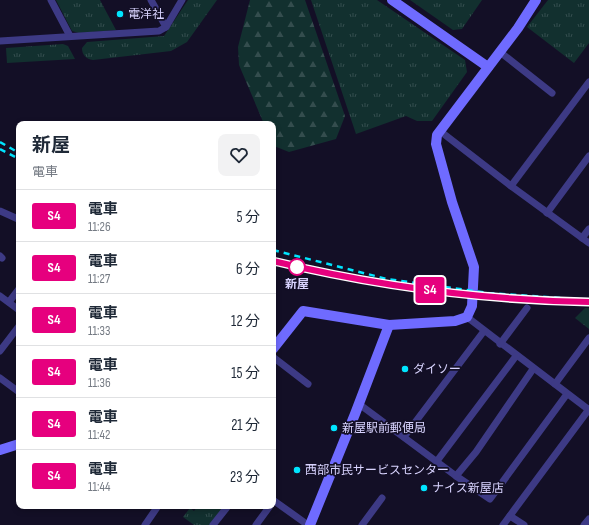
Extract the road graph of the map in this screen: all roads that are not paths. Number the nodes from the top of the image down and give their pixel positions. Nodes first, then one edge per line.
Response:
1 (50, 0) edge
2 (151, 0) edge
3 (182, 0) edge
4 (392, 0) edge
5 (533, 1) edge
6 (166, 27) junction
7 (70, 36) junction
8 (0, 41) edge
9 (500, 52) junction
10 (488, 67) junction
11 (589, 82) edge
12 (552, 93) dead end
13 (440, 131) junction
14 (589, 156) edge
15 (511, 186) junction
16 (0, 211) edge
17 (547, 213) junction
18 (16, 218) edge
19 (589, 229) edge
20 (582, 238) junction
21 (589, 243) edge
22 (16, 293) edge
23 (0, 296) edge
24 (9, 302) junction
25 (16, 308) edge
26 (527, 308) dead end
27 (467, 317) junction
28 (389, 325) junction
29 (16, 330) edge
30 (484, 331) junction
31 (589, 338) edge
32 (500, 344) junction
33 (276, 345) edge
34 (0, 351) edge
35 (516, 356) junction
36 (276, 359) edge
37 (533, 369) junction
38 (0, 378) edge
39 (308, 384) dead end
40 (555, 384) junction
41 (16, 390) edge
42 (568, 394) junction
43 (359, 404) junction
44 (589, 410) edge
45 (404, 437) junction
46 (16, 445) edge
47 (0, 450) edge
48 (437, 461) junction
49 (456, 476) junction
50 (382, 498) dead end
51 (276, 504) edge
52 (156, 509) edge
53 (226, 509) edge
54 (268, 509) edge
55 (510, 516) junction
56 (589, 518) edge
57 (145, 525) edge
58 (213, 525) edge
59 (256, 525) edge
60 (309, 525) edge
61 (362, 525) edge
62 (504, 525) edge
63 (524, 525) edge
64 (584, 525) edge

1 - 7 street
2 - 6 street
3 - 6 street
4 - 10 street
5 - 9 street
6 - 7 street
7 - 8 street
9 - 10 street
9 - 12 street
10 - 13 street
11 - 15 street
13 - 15 street
13 - 27 street
14 - 17 street
15 - 17 street
16 - 18 street
17 - 20 street
19 - 20 street
20 - 21 street
22 - 24 street
23 - 24 street
24 - 25 street
26 - 32 street
27 - 28 street
27 - 30 street
28 - 33 street
28 - 43 street
29 - 34 street
30 - 32 street
30 - 45 street
31 - 40 street
32 - 35 street
35 - 37 street
35 - 48 street
36 - 39 street
37 - 40 street
37 - 49 street
38 - 41 street
40 - 42 street
42 - 44 street
42 - 49 street
43 - 45 street
43 - 60 street
44 - 55 street
45 - 48 street
46 - 47 street
48 - 49 street
50 - 61 street
51 - 60 street
52 - 57 street
53 - 58 street
54 - 59 street
55 - 62 street
55 - 63 street
56 - 64 street

